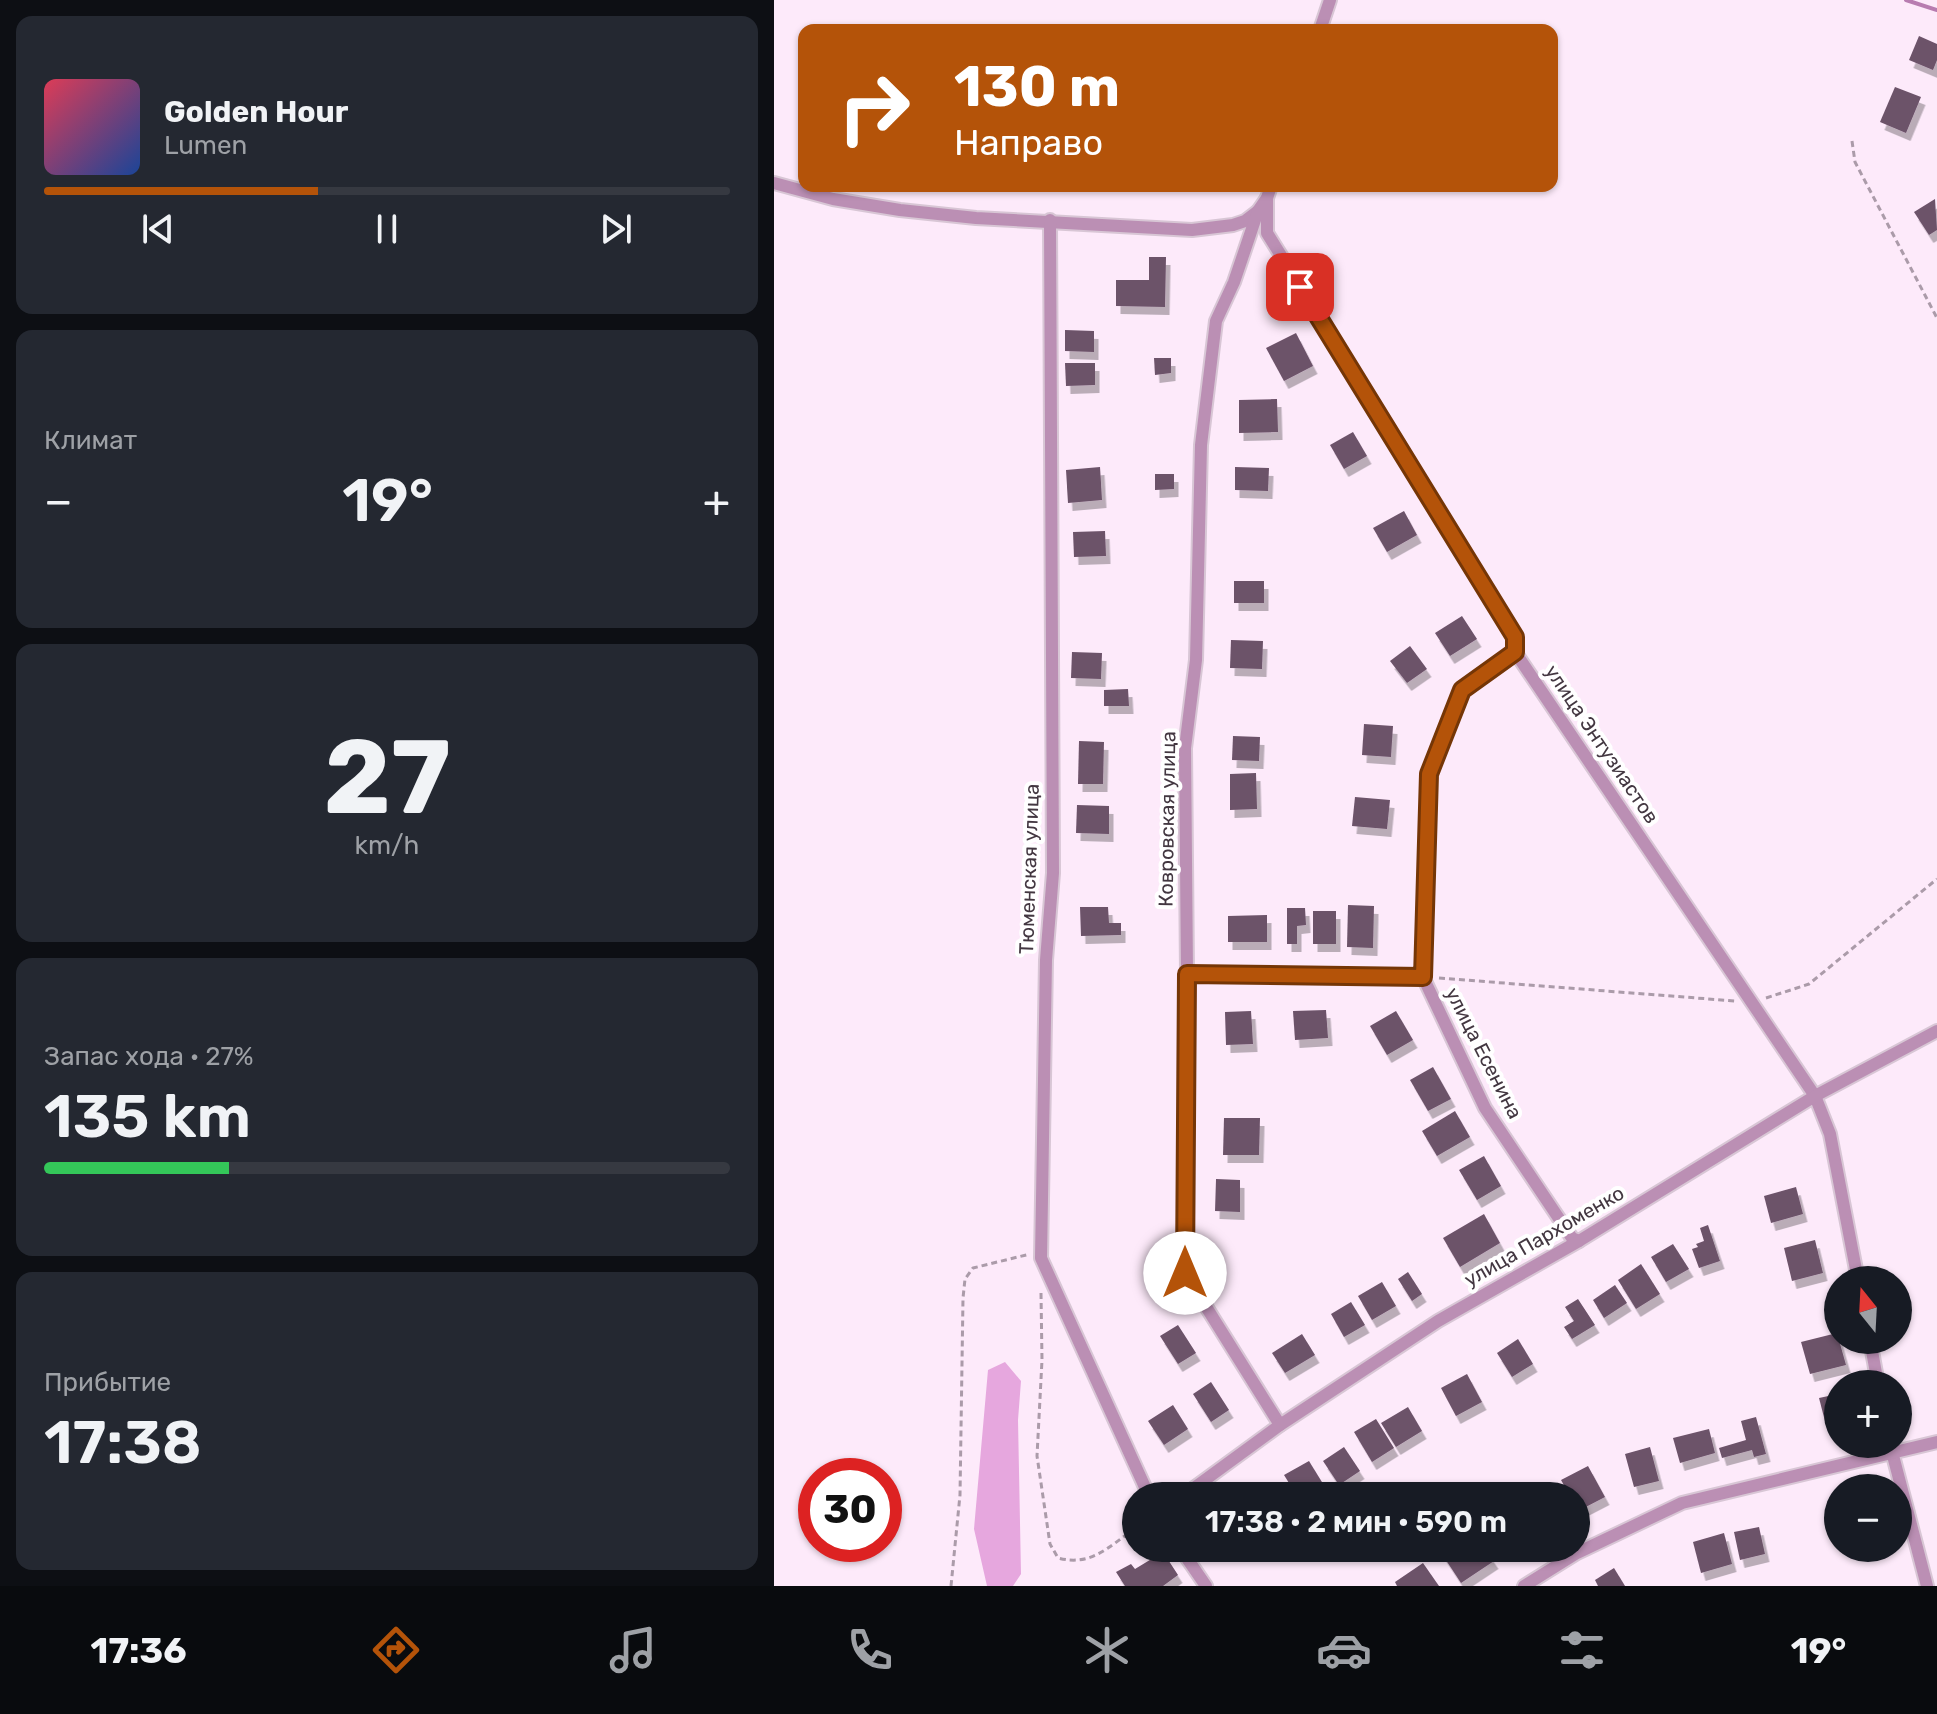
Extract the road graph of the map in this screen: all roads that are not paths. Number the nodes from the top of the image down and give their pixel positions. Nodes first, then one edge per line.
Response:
1 (1330, 0) edge
2 (1322, 24) edge
3 (774, 183) edge
4 (798, 190) edge
5 (807, 192) edge
6 (1269, 192) edge
7 (1258, 211) junction
8 (1050, 220) junction
9 (1515, 652) junction
10 (1187, 974) junction
11 (1423, 977) junction
12 (1937, 1031) edge
13 (1815, 1096) junction
14 (1579, 1241) junction
15 (1855, 1266) edge
16 (1280, 1425) junction
17 (1937, 1442) edge
18 (1912, 1445) edge
19 (1853, 1458) edge
20 (1894, 1458) edge
21 (1143, 1482) edge
22 (1202, 1482) edge
23 (1190, 1562) edge
24 (1206, 1586) edge
25 (1524, 1586) edge
26 (1927, 1586) edge

1 - 2 street
3 - 4 street
5 - 8 street
6 - 7 street, Ковровская улица
6 - 9 street, улица Энтузиастов
7 - 8 street
7 - 10 street, Ковровская улица
8 - 21 street, Тюменская улица
9 - 11 street, улица Есенина
9 - 13 street, улица Энтузиастов
10 - 11 lane
10 - 16 street, Ковровская улица
11 - 14 street, улица Есенина
12 - 13 street, улица Пархоменко
13 - 14 street, улица Пархоменко
13 - 15 street, улица Энтузиастов
14 - 16 street, улица Пархоменко
16 - 22 street, улица Пархоменко
17 - 18 street
19 - 25 street
20 - 26 street
23 - 24 street

